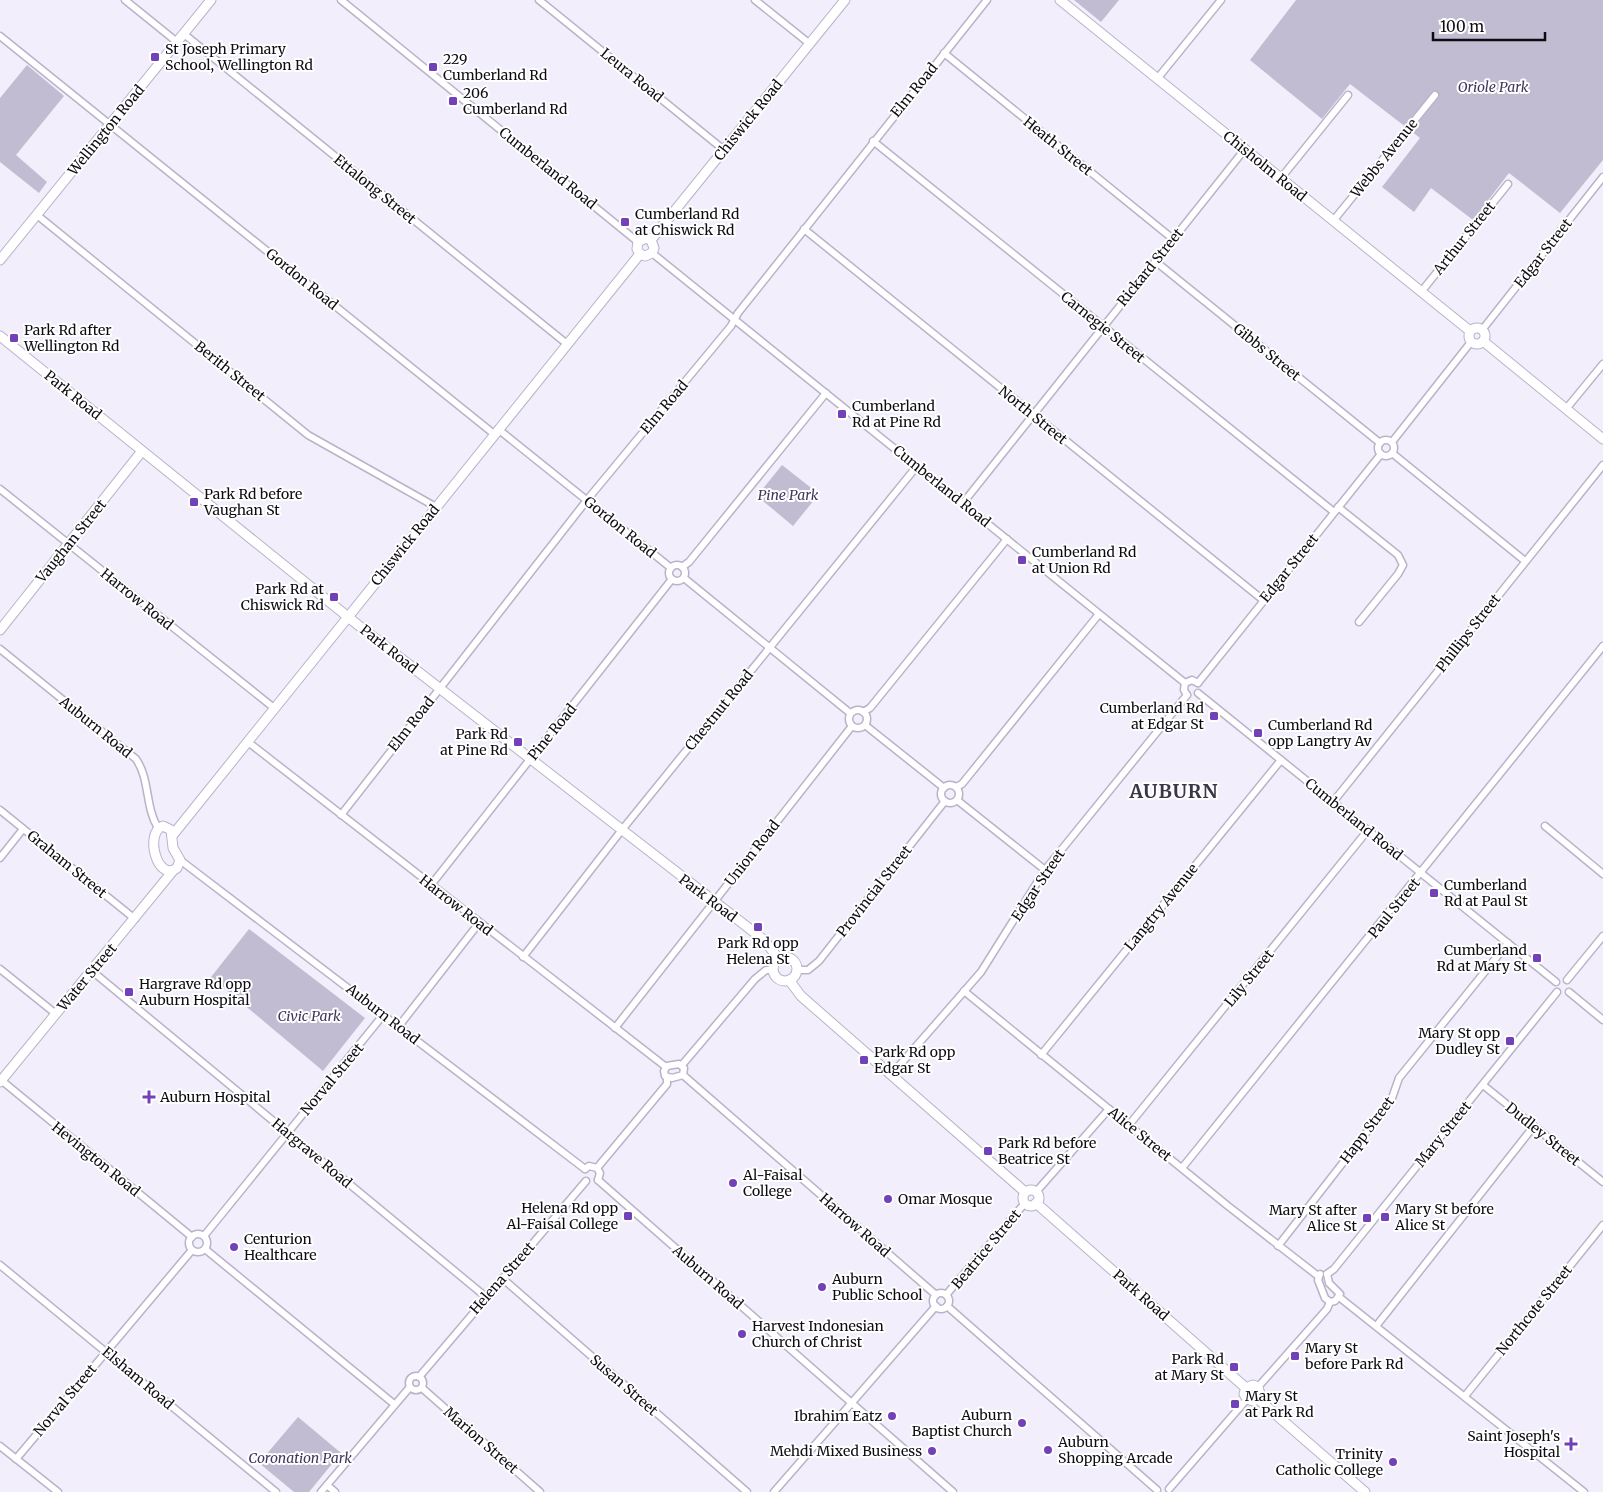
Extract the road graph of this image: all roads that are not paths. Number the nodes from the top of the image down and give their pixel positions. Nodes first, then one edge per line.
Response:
1 (125, 0) edge
2 (211, 0) edge
3 (341, 0) edge
4 (539, 0) edge
5 (755, 0) edge
6 (845, 0) edge
7 (987, 0) edge
8 (1060, 0) edge
9 (1221, 0) edge
10 (184, 34) junction
11 (0, 36) edge
12 (177, 42) junction
13 (810, 44) junction
14 (944, 53) junction
15 (1157, 79) junction
16 (1348, 95) dead end
17 (1435, 95) dead end
18 (111, 124) junction
19 (873, 141) junction
20 (724, 150) junction
21 (1245, 150) junction
22 (1603, 177) edge
23 (1281, 178) junction
24 (1508, 184) dead end
25 (37, 216) junction
26 (1333, 221) junction
27 (804, 229) junction
28 (1173, 239) junction
29 (651, 240) junction
30 (638, 242) junction
31 (652, 253) junction
32 (640, 254) junction
33 (0, 260) edge
34 (1155, 261) junction
35 (1421, 292) junction
36 (735, 319) junction
37 (1102, 326) junction
38 (1482, 330) junction
39 (1470, 331) junction
40 (0, 336) edge
41 (1483, 341) junction
42 (1471, 342) junction
43 (567, 344) junction
44 (1603, 364) edge
45 (826, 393) junction
46 (1566, 409) junction
47 (1034, 415) junction
48 (496, 432) junction
49 (1603, 439) edge
50 (1392, 442) junction
51 (1380, 443) junction
52 (142, 452) junction
53 (1392, 453) junction
54 (1381, 454) junction
55 (1603, 464) edge
56 (917, 466) junction
57 (0, 489) edge
58 (587, 500) junction
59 (963, 503) junction
60 (436, 507) junction
61 (1336, 510) junction
62 (1007, 539) junction
63 (69, 544) junction
64 (1525, 561) junction
65 (682, 567) junction
66 (671, 568) junction
67 (684, 578) junction
68 (672, 579) junction
69 (1264, 600) junction
70 (1099, 614) junction
71 (347, 617) junction
72 (1359, 622) dead end
73 (0, 630) edge
74 (1603, 646) edge
75 (769, 647) junction
76 (0, 649) edge
77 (1185, 683) junction
78 (1198, 683) junction
79 (438, 688) junction
80 (1198, 693) junction
81 (1187, 695) junction
82 (274, 708) junction
83 (864, 712) junction
84 (850, 713) junction
85 (865, 725) junction
86 (852, 726) junction
87 (248, 742) junction
88 (530, 760) junction
89 (1281, 760) junction
90 (956, 787) junction
91 (944, 788) junction
92 (957, 800) junction
93 (945, 801) junction
94 (1333, 802) junction
95 (0, 810) edge
96 (341, 815) junction
97 (1545, 826) dead end
98 (158, 828) junction
99 (23, 829) junction
100 (1368, 830) junction
101 (621, 832) junction
102 (172, 836) junction
103 (0, 858) edge
104 (180, 860) junction
105 (1045, 870) junction
106 (172, 872) junction
107 (1422, 873) junction
108 (1603, 874) edge
109 (431, 885) junction
110 (713, 902) junction
111 (135, 919) junction
112 (479, 923) junction
113 (1603, 936) edge
114 (1508, 943) junction
115 (524, 957) junction
116 (779, 959) junction
117 (0, 968) edge
118 (773, 970) junction
119 (797, 970) junction
120 (92, 971) junction
121 (789, 980) junction
122 (1567, 980) junction
123 (1556, 982) junction
124 (964, 991) junction
125 (1557, 992) junction
126 (1569, 992) junction
127 (56, 1014) junction
128 (384, 1014) junction
129 (1603, 1020) edge
130 (399, 1026) junction
131 (615, 1028) junction
132 (1041, 1055) junction
133 (682, 1065) junction
134 (666, 1068) junction
135 (683, 1075) junction
136 (891, 1075) junction
137 (667, 1078) junction
138 (0, 1081) edge
139 (1483, 1085) junction
140 (1109, 1110) junction
141 (1130, 1125) junction
142 (1534, 1126) junction
143 (287, 1133) junction
144 (597, 1168) junction
145 (1182, 1168) junction
146 (585, 1169) junction
147 (598, 1180) junction
148 (586, 1181) junction
149 (1603, 1182) edge
150 (1025, 1192) junction
151 (1036, 1192) junction
152 (1024, 1203) junction
153 (1036, 1203) junction
154 (1603, 1225) edge
155 (204, 1236) junction
156 (192, 1237) junction
157 (1278, 1246) junction
158 (205, 1249) junction
159 (192, 1250) junction
160 (0, 1265) edge
161 (1327, 1274) junction
162 (1318, 1276) junction
163 (502, 1278) junction
164 (936, 1295) junction
165 (946, 1295) junction
166 (486, 1297) junction
167 (1339, 1297) junction
168 (1330, 1302) junction
169 (936, 1306) junction
170 (947, 1306) junction
171 (1377, 1325) junction
172 (105, 1351) junction
173 (419, 1377) junction
174 (410, 1387) junction
175 (1258, 1387) junction
176 (422, 1388) junction
177 (1246, 1388) junction
178 (1465, 1396) junction
179 (1247, 1399) junction
180 (1258, 1399) junction
181 (852, 1403) junction
182 (394, 1404) junction
183 (0, 1446) edge
184 (16, 1459) junction
185 (327, 1485) junction
186 (1156, 1491) edge
187 (1170, 1491) edge
188 (58, 1492) edge
189 (276, 1492) edge
190 (320, 1492) edge
191 (335, 1492) edge
192 (540, 1492) edge
193 (747, 1492) edge
194 (774, 1492) edge
195 (954, 1492) edge
196 (1365, 1492) edge
197 (1584, 1492) edge

1 - 12 street
2 - 10 street, Wellington Road
3 - 30 street, Cumberland Road
4 - 20 street, Leura Road
5 - 13 street
6 - 13 street, Chiswick Road
7 - 14 street, Elm Road
8 - 15 street, Chisholm Road
9 - 15 street
10 - 12 street, Wellington Road
10 - 43 street, Ettalong Street
11 - 18 street, Gordon Road
12 - 18 street, Wellington Road
13 - 20 street, Chiswick Road
14 - 19 street, Elm Road
14 - 28 street, Heath Street
15 - 21 street, Chisholm Road
16 - 23 street
17 - 26 street, Webbs Avenue
18 - 25 street, Wellington Road
18 - 48 street, Gordon Road
19 - 27 street, Elm Road
19 - 37 street, Carnegie Street
20 - 29 street, Chiswick Road
21 - 23 street, Chisholm Road
21 - 28 street, Rickard Street
22 - 38 street, Edgar Street
23 - 26 street, Chisholm Road
24 - 35 street, Arthur Street
25 - 33 street, Wellington Road
25 - 60 street, Berith Street
26 - 35 street, Chisholm Road
27 - 36 street, Elm Road
27 - 47 street, North Street
28 - 34 street, Rickard Street
29 - 30 street
29 - 31 street
30 - 32 street
31 - 32 street
31 - 36 street, Cumberland Road
32 - 43 street, Chiswick Road
34 - 37 street, Rickard Street
34 - 51 street, Gibbs Street
35 - 39 street, Chisholm Road
36 - 45 street, Cumberland Road
36 - 58 street, Elm Road
37 - 47 street, Rickard Street
37 - 61 street, Carnegie Street
38 - 39 street
38 - 41 street
39 - 42 street
40 - 52 street, Park Road
41 - 42 street
41 - 46 street
42 - 50 street
43 - 48 street, Chiswick Road
44 - 46 street
45 - 56 street, Cumberland Road
45 - 65 street
46 - 49 street
47 - 59 street, Rickard Street
47 - 69 street, North Street
48 - 58 street, Gordon Road
48 - 60 street, Chiswick Road
50 - 51 street
50 - 53 street
51 - 54 street
52 - 63 street, Vaughan Street
52 - 71 street, Park Road
53 - 54 street
53 - 64 street
54 - 61 street, Edgar Street
55 - 64 street, Phillips Street
56 - 59 street, Cumberland Road
56 - 75 street, Chestnut Road
57 - 63 street, Harrow Road
58 - 66 street, Gordon Road
58 - 79 street, Elm Road
59 - 62 street, Cumberland Road
60 - 71 street, Chiswick Road
61 - 69 street, Edgar Street
61 - 72 street, Carnegie Street
62 - 70 street, Cumberland Road
62 - 83 street
63 - 73 street, Vaughan Street
63 - 82 street, Harrow Road
64 - 94 street, Phillips Street
65 - 66 street
65 - 67 street
66 - 68 street
67 - 68 street
67 - 75 street
68 - 88 street, Pine Road
69 - 78 street, Edgar Street
70 - 77 street, Cumberland Road
70 - 90 street
71 - 79 street, Park Road
71 - 82 street, Chiswick Road
74 - 107 street, Paul Street
75 - 84 street
75 - 101 street, Chestnut Road
76 - 98 street, Auburn Road
77 - 78 street
77 - 81 street
78 - 80 street
79 - 88 street, Park Road
79 - 96 street, Elm Road
80 - 81 street
80 - 89 street, Cumberland Road
81 - 105 street, Edgar Street
82 - 87 street, Chiswick Road
83 - 84 street
83 - 85 street
84 - 86 street
85 - 86 street
85 - 91 street
86 - 110 street, Union Road
87 - 96 street, Harrow Road
87 - 102 street, Chiswick Road
88 - 101 street, Park Road
88 - 109 street, Pine Road
89 - 94 street, Cumberland Road
89 - 132 street, Langtry Avenue
90 - 91 street
90 - 92 street
91 - 93 street
92 - 93 street
92 - 105 street
93 - 119 street, Provincial Street
94 - 100 street, Cumberland Road
95 - 99 street, Graham Street
96 - 109 street, Harrow Road
97 - 108 street
98 - 102 street
98 - 106 street
99 - 103 street
99 - 111 street, Graham Street
100 - 107 street, Cumberland Road
100 - 141 street, Lily Street
101 - 110 street, Park Road
101 - 115 street, Chestnut Road
102 - 104 street
104 - 106 street, Water Street
104 - 128 street, Auburn Road
105 - 124 street, Edgar Street
106 - 111 street, Water Street
107 - 114 street, Cumberland Road
107 - 145 street, Paul Street
109 - 112 street, Harrow Road
110 - 116 street, Park Road
110 - 131 street, Union Road
111 - 120 street, Water Street
112 - 115 street, Harrow Road
112 - 130 street
113 - 122 street
114 - 123 street, Cumberland Road
114 - 157 street, Happ Street
115 - 131 street, Harrow Road
116 - 118 street
116 - 119 street
117 - 127 street
118 - 121 street
118 - 133 street
119 - 121 street
120 - 127 street, Water Street
120 - 143 street, Hargrave Road
121 - 136 street
122 - 123 street
122 - 126 street
123 - 125 street
124 - 132 street, Alice Street
124 - 136 street, Edgar Street
125 - 126 street
125 - 139 street, Mary Street
126 - 129 street
127 - 138 street, Water Street
128 - 130 street, Auburn Road
128 - 143 street, Norval Street
130 - 146 street, Auburn Road
131 - 134 street, Harrow Road
132 - 140 street, Alice Street
133 - 134 street
133 - 135 street
134 - 137 street
135 - 137 street
135 - 164 street, Harrow Road
136 - 150 street
137 - 144 street
138 - 156 street, Hevington Road
139 - 142 street, Dudley Street
139 - 161 street, Mary Street
140 - 141 street, Alice Street
140 - 151 street
141 - 145 street, Alice Street
142 - 149 street, Dudley Street
142 - 171 street
143 - 155 street, Norval Street
143 - 166 street, Hargrave Road
144 - 146 street
144 - 147 street
145 - 157 street, Alice Street
146 - 148 street
147 - 148 street
147 - 181 street, Auburn Road
148 - 163 street, Helena Street
150 - 151 street
150 - 152 street
151 - 153 street
152 - 153 street
152 - 165 street, Beatrice Street
153 - 177 street, Park Road
154 - 178 street, Northcote Street
155 - 156 street
155 - 158 street
156 - 159 street
157 - 162 street, Alice Street
158 - 159 street
158 - 182 street
159 - 172 street, Norval Street
160 - 172 street, Elsham Road
161 - 162 street
161 - 167 street
162 - 168 street
163 - 166 street, Helena Street
163 - 193 street, Susan Street
164 - 165 street
164 - 169 street
165 - 170 street
166 - 173 street, Helena Street
167 - 168 street
167 - 171 street
168 - 175 street
169 - 170 street
169 - 181 street
170 - 186 street
171 - 178 street
172 - 184 street, Norval Street
172 - 189 street, Elsham Road
173 - 174 street
173 - 176 street
174 - 176 street
174 - 182 street
175 - 177 street
175 - 180 street
176 - 192 street, Marion Street
177 - 179 street
178 - 197 street
179 - 180 street
179 - 187 street
180 - 196 street
181 - 194 street
181 - 195 street, Auburn Road
182 - 185 street
183 - 184 street
184 - 188 street
185 - 190 street
185 - 191 street
186 - 187 street

